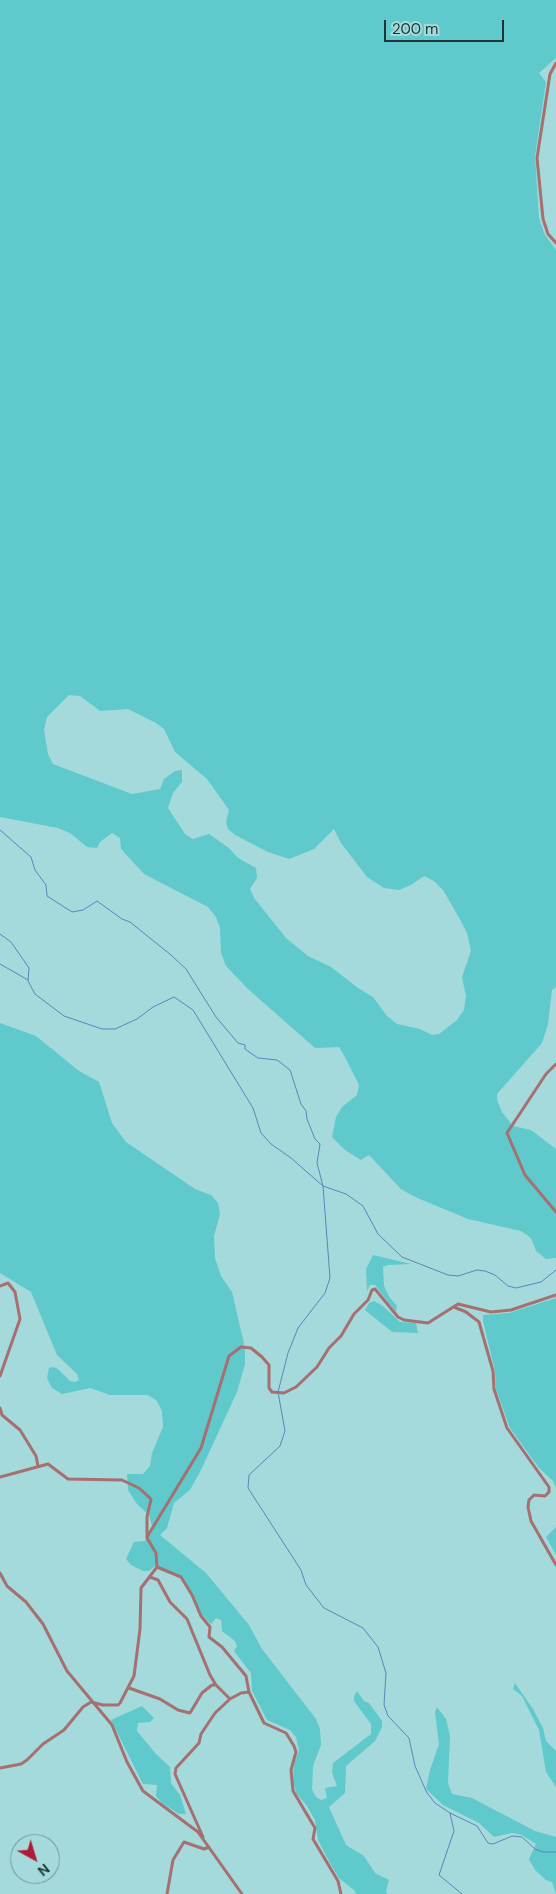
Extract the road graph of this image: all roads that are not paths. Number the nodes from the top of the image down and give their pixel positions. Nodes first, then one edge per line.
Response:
1 (556, 63) edge
2 (556, 243) edge
3 (556, 1064) edge
4 (556, 1212) edge
5 (0, 1286) edge
6 (556, 1295) edge
7 (454, 1306) junction
8 (0, 1376) edge
9 (0, 1408) edge
10 (38, 1466) junction
11 (0, 1477) edge
12 (147, 1538) junction
13 (556, 1565) edge
14 (158, 1567) junction
15 (0, 1573) edge
16 (150, 1577) junction
17 (216, 1685) junction
18 (129, 1688) junction
19 (249, 1692) junction
20 (230, 1700) junction
21 (91, 1702) junction
22 (0, 1768) edge
23 (204, 1839) junction
24 (209, 1847) junction
25 (167, 1894) edge
26 (242, 1894) edge
27 (341, 1894) edge

1 - 2 street
3 - 4 street
5 - 8 street
6 - 7 street
7 - 12 street
7 - 13 street
9 - 10 street
10 - 11 street
10 - 12 street
12 - 14 street
14 - 16 street
14 - 19 street
15 - 21 street
16 - 17 street
16 - 18 street
17 - 18 street
17 - 20 street
18 - 21 street
19 - 20 street
19 - 27 street
20 - 23 street
21 - 22 street
21 - 23 street
23 - 24 street
24 - 25 street
24 - 26 street

